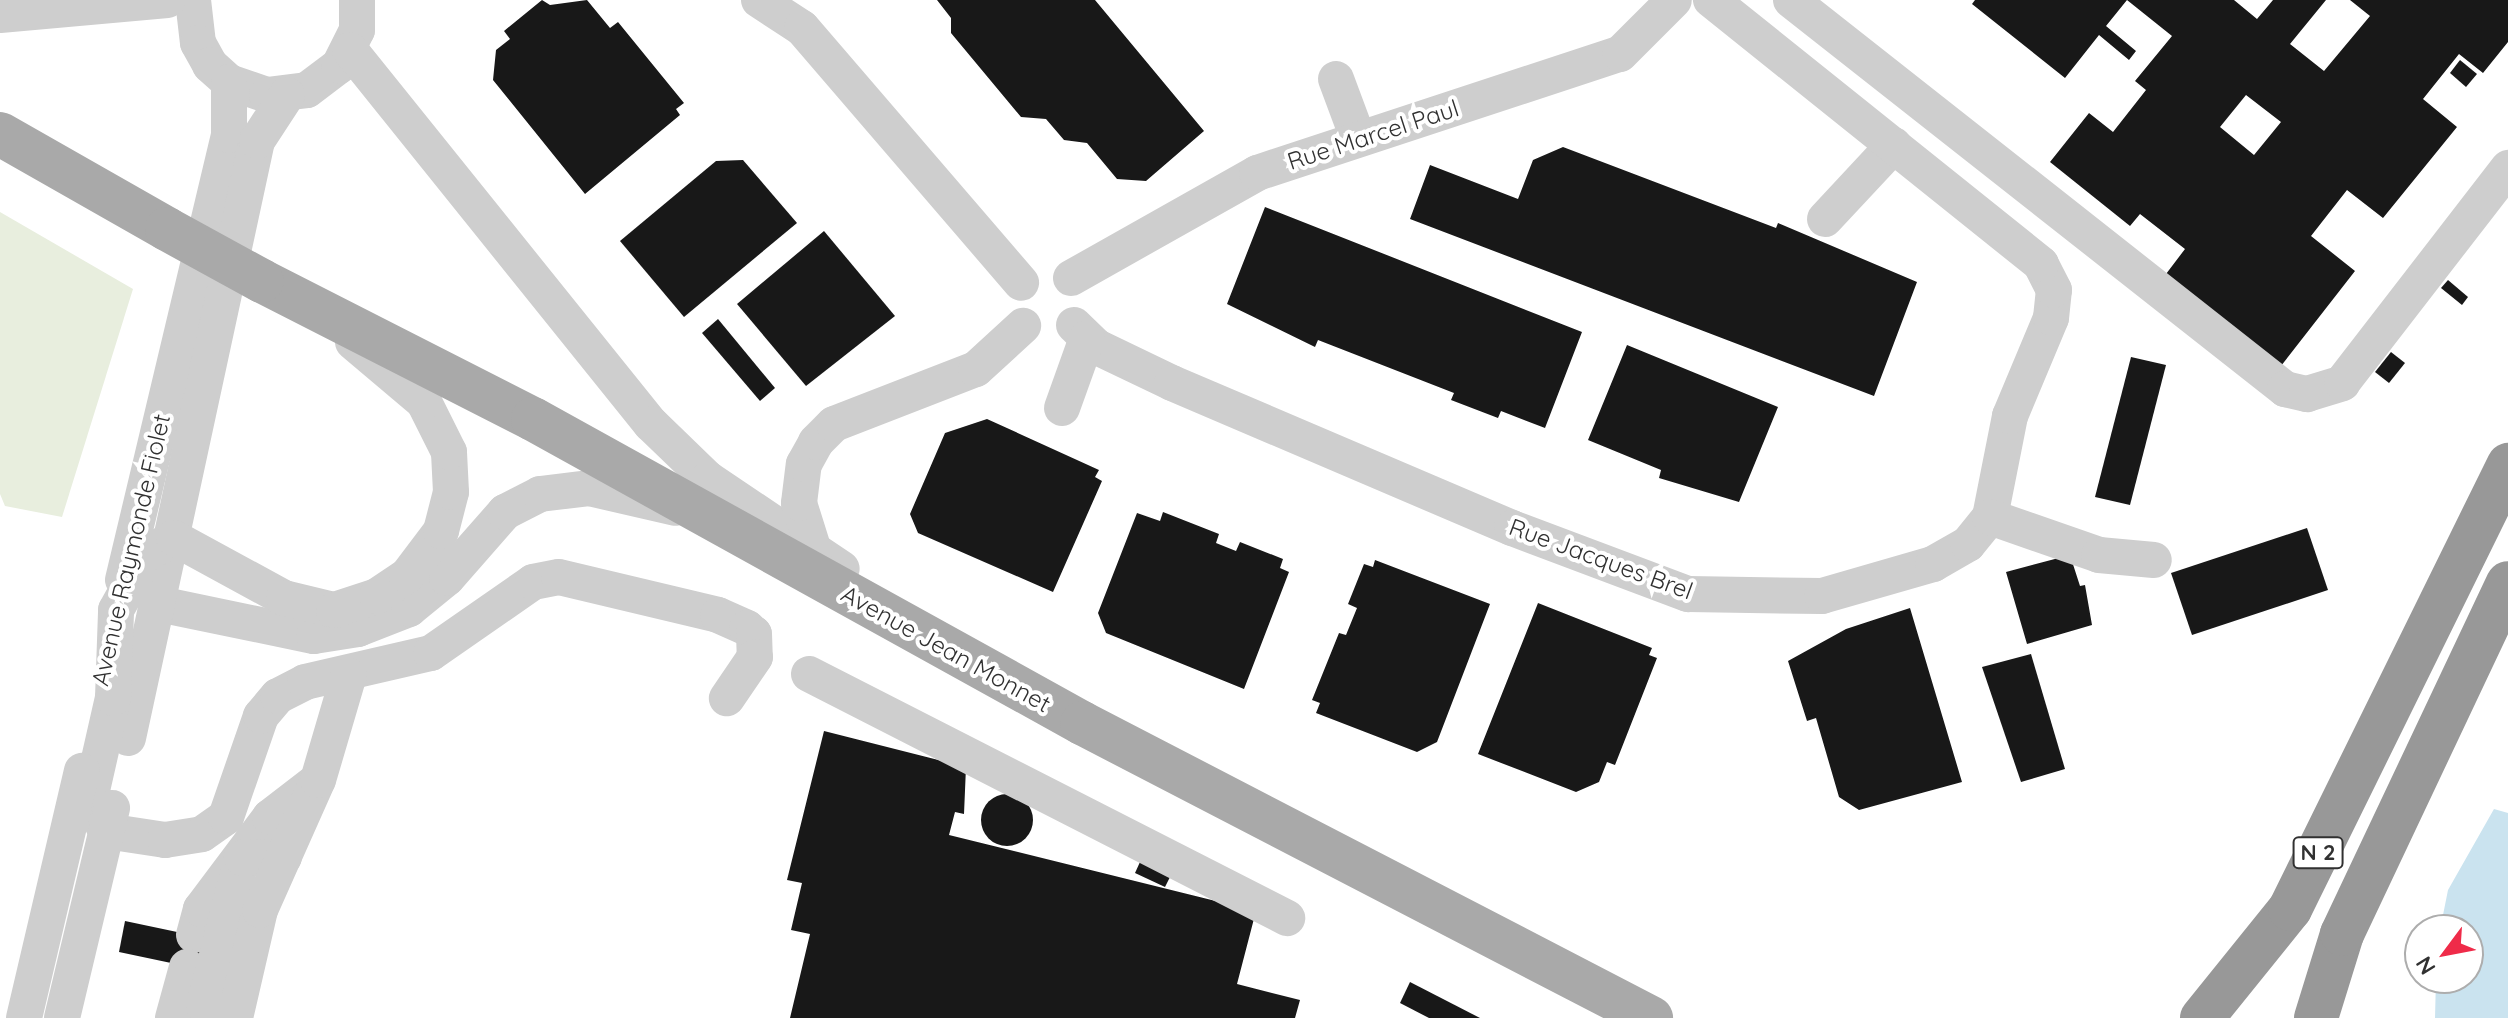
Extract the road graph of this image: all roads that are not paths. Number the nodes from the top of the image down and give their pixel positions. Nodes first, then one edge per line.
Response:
1 (167, 0) edge
2 (193, 0) edge
3 (357, 0) edge
4 (759, 0) edge
5 (1674, 0) edge
6 (1711, 0) edge
7 (1791, 0) edge
8 (0, 15) edge
9 (350, 50) junction
10 (1336, 79) dead end
11 (229, 82) junction
12 (287, 95) junction
13 (0, 134) edge
14 (1358, 138) junction
15 (1894, 145) junction
16 (2508, 168) edge
17 (1825, 219) dead end
18 (1071, 278) junction
19 (262, 281) junction
20 (1021, 283) junction
21 (1023, 326) junction
22 (1081, 332) junction
23 (174, 361) junction
24 (1062, 408) dead end
25 (2508, 465) edge
26 (713, 517) junction
27 (1990, 517) junction
28 (161, 546) junction
29 (814, 551) junction
30 (2154, 560) dead end
31 (2508, 583) edge
32 (159, 604) junction
33 (116, 610) junction
34 (809, 674) dead end
35 (349, 675) junction
36 (305, 682) junction
37 (727, 698) dead end
38 (334, 715) junction
39 (1082, 723) junction
40 (318, 780) junction
41 (106, 831) junction
42 (284, 857) junction
43 (242, 858) junction
44 (59, 877) junction
45 (1287, 918) dead end
46 (1649, 1015) edge
47 (24, 1018) edge
48 (40, 1018) edge
49 (62, 1018) edge
50 (173, 1018) edge
51 (207, 1018) edge
52 (235, 1018) edge
53 (2202, 1018) edge
54 (2316, 1018) edge

1 - 8 street
2 - 11 street
3 - 9 street
4 - 20 street
5 - 14 street, Rue Marcel Paul
6 - 15 street
7 - 16 street
9 - 12 street
9 - 29 street
10 - 14 street
11 - 12 street
11 - 23 street, Avenue Raymonde Fiolet
12 - 28 street, Avenue Raymonde Fiolet
13 - 19 main road, Avenue Jean Monnet, bridge
14 - 18 street, Rue Marcel Paul
15 - 17 street
15 - 27 street
18 - 20 street
18 - 22 street
19 - 26 main road, Avenue Jean Monnet
19 - 28 street
20 - 21 street
21 - 22 street
21 - 29 street
22 - 24 street
22 - 27 street, Rue Jacques Brel
23 - 28 street
23 - 33 street, Avenue Raymonde Fiolet
25 - 53 highway, N 2
26 - 32 street
26 - 39 main road, Avenue Jean Monnet
27 - 30 street
28 - 32 street, Avenue Raymonde Fiolet
28 - 33 street
29 - 39 street
31 - 54 highway, N 2
32 - 41 street, Avenue Raymonde Fiolet
33 - 41 street
33 - 44 street, Avenue Raymonde Fiolet
34 - 45 street
35 - 36 street
35 - 37 street
35 - 38 street
36 - 38 street
36 - 41 street
38 - 40 street
39 - 46 main road, Avenue Jean Monnet
40 - 42 street
40 - 43 street
41 - 44 street
41 - 49 street, Avenue Raymonde Fiolet
42 - 43 street
42 - 52 street
43 - 50 street
43 - 51 street
44 - 47 street, Avenue Raymonde Fiolet
44 - 48 street

